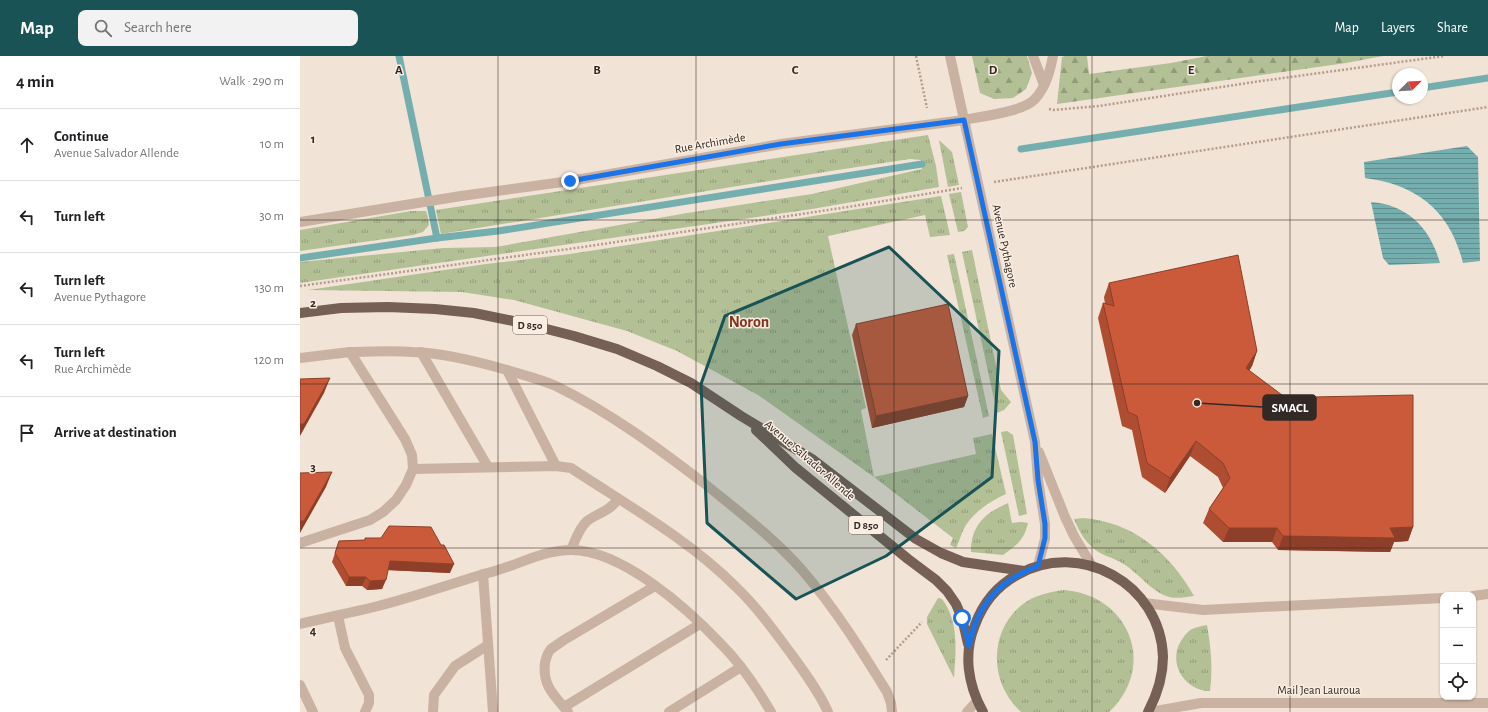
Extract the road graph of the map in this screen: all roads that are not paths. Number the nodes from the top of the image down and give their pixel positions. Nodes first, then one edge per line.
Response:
1 (950, 56) edge
2 (1033, 56) edge
3 (1053, 56) edge
4 (1044, 85) junction
5 (964, 120) junction
6 (300, 222) edge
7 (300, 314) edge
8 (350, 352) junction
9 (421, 352) junction
10 (300, 358) edge
11 (507, 370) junction
12 (741, 416) junction
13 (1035, 442) junction
14 (488, 466) junction
15 (556, 466) junction
16 (413, 469) junction
17 (618, 499) junction
18 (300, 543) edge
19 (571, 550) junction
20 (1038, 566) junction
21 (1092, 566) junction
22 (1024, 571) junction
23 (483, 574) junction
24 (656, 586) junction
25 (1488, 594) edge
26 (1476, 596) edge
27 (1440, 598) edge
28 (1144, 603) junction
29 (338, 616) junction
30 (300, 624) edge
31 (700, 624) junction
32 (488, 645) junction
33 (969, 646) junction
34 (741, 667) junction
35 (300, 684) edge
36 (977, 701) junction
37 (1488, 703) edge
38 (566, 710) edge
39 (313, 712) edge
40 (365, 712) edge
41 (433, 712) edge
42 (494, 712) edge
43 (669, 712) edge
44 (771, 712) edge
45 (828, 712) edge
46 (892, 712) edge
47 (967, 712) edge
48 (983, 712) edge
49 (1149, 712) edge

1 - 5 street, Avenue Pythagore
2 - 4 street
3 - 4 street
4 - 5 street, Rue Archimède
5 - 6 street, Rue Archimède
5 - 13 street, Avenue Pythagore
7 - 12 main road, Avenue Salvador Allende / D 850
8 - 9 street
8 - 10 street
8 - 16 street
9 - 11 street
9 - 14 street
11 - 15 street
11 - 46 street
12 - 22 main road, Avenue Salvador Allende / D 850
12 - 33 main road, Avenue Salvador Allende / D 850
13 - 20 street, Avenue Pythagore
13 - 21 street, Avenue Pythagore
14 - 15 street
14 - 16 street
15 - 17 street
16 - 18 street
17 - 19 street
17 - 45 street
19 - 23 street
19 - 24 street
20 - 21 main road
20 - 22 main road
21 - 28 main road
22 - 33 main road
23 - 29 street
23 - 32 street
24 - 31 street
24 - 38 street
25 - 26 street
27 - 28 street
28 - 49 main road
29 - 30 street
29 - 40 street
31 - 34 street
31 - 38 street
32 - 41 street
32 - 42 street
33 - 36 main road
34 - 43 street
34 - 44 street
35 - 39 street
36 - 47 street
36 - 48 main road
37 - 49 street, Mail Jean Lauroua

